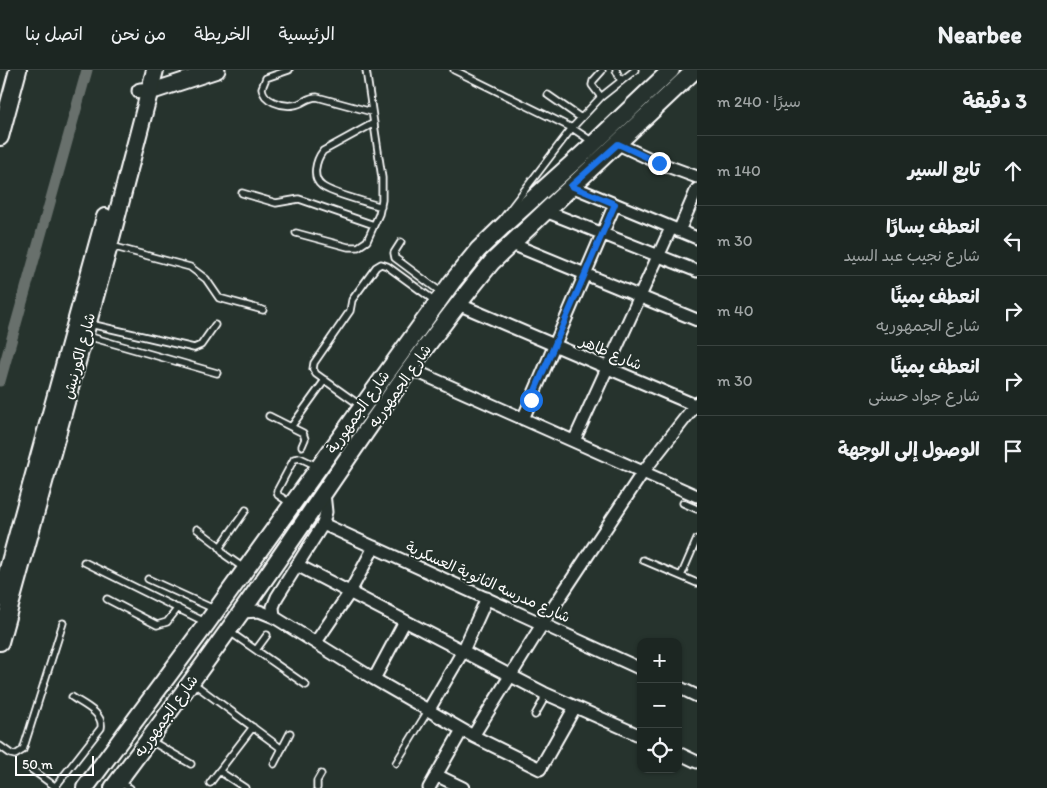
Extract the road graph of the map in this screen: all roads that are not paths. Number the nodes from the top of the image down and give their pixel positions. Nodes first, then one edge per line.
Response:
1 (18, 70) edge
2 (146, 70) edge
3 (155, 70) edge
4 (217, 70) edge
5 (289, 70) edge
6 (366, 70) edge
7 (454, 70) edge
8 (616, 70) edge
9 (635, 70) edge
10 (671, 70) edge
11 (695, 70) edge
12 (602, 71) dead end
13 (627, 72) edge
14 (621, 81) junction
15 (145, 91) junction
16 (548, 95) dead end
17 (601, 97) junction
18 (5, 98) edge
19 (372, 112) junction
20 (581, 118) junction
21 (374, 123) junction
22 (572, 128) junction
23 (0, 137) edge
24 (594, 143) junction
25 (618, 144) junction
26 (697, 177) edge
27 (543, 179) junction
28 (571, 186) junction
29 (697, 189) edge
30 (242, 193) dead end
31 (615, 204) junction
32 (382, 207) junction
33 (545, 211) junction
34 (374, 225) junction
35 (675, 229) junction
36 (296, 233) dead end
37 (602, 233) junction
38 (697, 238) edge
39 (401, 242) dead end
40 (512, 244) junction
41 (109, 246) junction
42 (658, 256) junction
43 (697, 272) edge
44 (585, 274) junction
45 (640, 297) junction
46 (440, 298) junction
47 (458, 304) junction
48 (263, 310) dead end
49 (697, 320) edge
50 (215, 325) dead end
51 (86, 329) junction
52 (554, 346) junction
53 (607, 368) junction
54 (411, 369) junction
55 (217, 373) dead end
56 (325, 380) junction
57 (696, 405) edge
58 (362, 406) junction
59 (269, 416) dead end
60 (523, 419) junction
61 (290, 427) junction
62 (574, 441) junction
63 (302, 446) dead end
64 (319, 467) junction
65 (643, 472) junction
66 (324, 493) junction
67 (697, 496) edge
68 (293, 504) junction
69 (683, 504) dead end
70 (695, 508) edge
71 (246, 510) dead end
72 (323, 524) junction
73 (197, 529) dead end
74 (268, 537) junction
75 (697, 539) edge
76 (220, 547) junction
77 (374, 547) junction
78 (286, 549) junction
79 (643, 560) dead end
80 (84, 562) dead end
81 (250, 563) junction
82 (297, 565) junction
83 (272, 568) junction
84 (681, 576) junction
85 (148, 579) dead end
86 (697, 583) edge
87 (350, 592) junction
88 (0, 598) edge
89 (487, 598) junction
90 (107, 599) dead end
91 (178, 608) junction
92 (242, 612) junction
93 (212, 616) junction
94 (274, 617) junction
95 (405, 622) junction
96 (63, 623) dead end
97 (543, 623) junction
98 (228, 630) junction
99 (267, 635) dead end
100 (0, 642) edge
101 (316, 642) junction
102 (256, 650) junction
103 (463, 651) junction
104 (637, 667) edge
105 (510, 674) junction
106 (374, 679) junction
107 (191, 682) junction
108 (306, 685) dead end
109 (682, 689) edge
110 (544, 692) junction
111 (72, 696) dead end
112 (697, 696) edge
113 (576, 707) junction
114 (428, 711) junction
115 (535, 715) dead end
116 (253, 727) junction
117 (462, 730) junction
118 (290, 733) dead end
119 (637, 734) edge
120 (473, 736) junction
121 (149, 740) junction
122 (0, 746) edge
123 (282, 749) junction
124 (682, 755) edge
125 (697, 762) edge
126 (396, 763) dead end
127 (191, 764) dead end
128 (274, 764) dead end
129 (27, 766) dead end
130 (219, 771) junction
131 (321, 774) dead end
132 (436, 775) junction
133 (210, 784) dead end
134 (120, 786) edge
135 (54, 787) edge
136 (85, 788) edge
137 (245, 788) edge
138 (317, 788) edge
139 (429, 788) edge
140 (463, 788) edge

1 - 18 main road
2 - 15 main road, شارع الكورنيش
3 - 15 main road, شارع الكورنيش
4 - 15 street
5 - 19 lane
6 - 19 lane
7 - 22 lane
8 - 14 lane
9 - 13 lane
10 - 24 main road, شارع الجمهورية
11 - 25 main road, شارع الجمهوريه
12 - 17 lane
13 - 14 lane
14 - 17 lane
15 - 41 main road, شارع الكورنيش
15 - 88 main road, شارع الكورنيش
16 - 20 lane
17 - 20 lane
18 - 23 main road
19 - 21 lane
20 - 22 lane
21 - 32 lane
21 - 32 lane
22 - 24 lane
22 - 27 lane
24 - 27 main road, شارع الجمهورية
25 - 26 street
25 - 28 main road, شارع الجمهوريه
27 - 46 main road, شارع الجمهورية
28 - 31 street
28 - 33 main road, شارع الجمهوريه
29 - 35 street
30 - 34 lane
31 - 35 street
31 - 37 street
32 - 34 lane
33 - 37 street
33 - 40 main road, شارع الجمهوريه
34 - 36 lane
35 - 38 street
35 - 42 street
37 - 42 street
37 - 44 street
39 - 46 lane
40 - 44 street
40 - 47 main road, شارع الجمهوريه
41 - 48 lane
41 - 51 main road, شارع الكورنيش
42 - 43 street
42 - 45 street
44 - 45 street
44 - 52 street
45 - 49 street
45 - 53 street
46 - 56 lane
46 - 58 main road, شارع الجمهورية
47 - 52 street, شارع طاهر
47 - 54 main road, شارع الجمهوريه
50 - 51 lane
51 - 55 lane
51 - 100 main road, شارع الكورنيش
52 - 53 street, شارع طاهر
52 - 60 street
53 - 57 street, شارع طاهر
53 - 62 street
54 - 60 street
54 - 66 main road, شارع الجمهوريه
56 - 58 lane
56 - 61 lane
57 - 65 street
58 - 64 main road, شارع الجمهورية
59 - 61 lane
60 - 62 street
61 - 63 lane
62 - 65 street
64 - 68 main road, شارع الجمهورية
64 - 68 lane
65 - 67 street
65 - 97 street
66 - 72 street
66 - 78 main road, شارع الجمهوريه
67 - 70 lane
68 - 74 main road, شارع الجمهورية
69 - 70 lane
71 - 76 lane
72 - 77 street, شارع مدرسه الثانوية العسكرية
72 - 82 street
73 - 76 lane
74 - 78 main road
74 - 81 main road, شارع الجمهورية
75 - 84 lane
76 - 81 lane
77 - 87 street
77 - 89 street, شارع مدرسه الثانوية العسكرية
78 - 83 main road, شارع الجمهوريه
79 - 84 lane
80 - 91 lane
81 - 83 main road
81 - 93 main road, شارع الجمهورية
82 - 87 street
82 - 94 street
83 - 92 main road, شارع الجمهوريه
84 - 86 lane
85 - 93 lane
87 - 95 street
87 - 101 street
89 - 97 street, شارع مدرسه الثانوية العسكرية
89 - 103 street
90 - 91 lane
91 - 93 lane
92 - 94 street
92 - 98 main road, شارع الجمهوريه
93 - 136 main road, شارع الجمهورية
94 - 101 street
95 - 103 street
95 - 106 street
96 - 122 lane
97 - 104 street, شارع مدرسه الثانوية العسكرية
97 - 105 street
98 - 102 lane
98 - 107 main road, شارع الجمهوريه
99 - 102 lane
101 - 106 street
102 - 108 lane
103 - 105 street
103 - 114 street
105 - 110 street
105 - 120 street
106 - 114 street
107 - 116 lane
107 - 121 main road, شارع الجمهوريه
109 - 112 street
110 - 113 street
110 - 115 lane
111 - 135 lane
113 - 119 street
113 - 120 street
114 - 117 street
114 - 126 lane
116 - 123 lane
116 - 130 lane
117 - 120 street
117 - 132 street
118 - 123 lane
121 - 127 lane
121 - 134 main road, شارع الجمهوريه
123 - 128 lane
124 - 125 street
129 - 135 lane
130 - 133 lane
130 - 137 lane
131 - 138 lane
132 - 139 street
132 - 140 street

